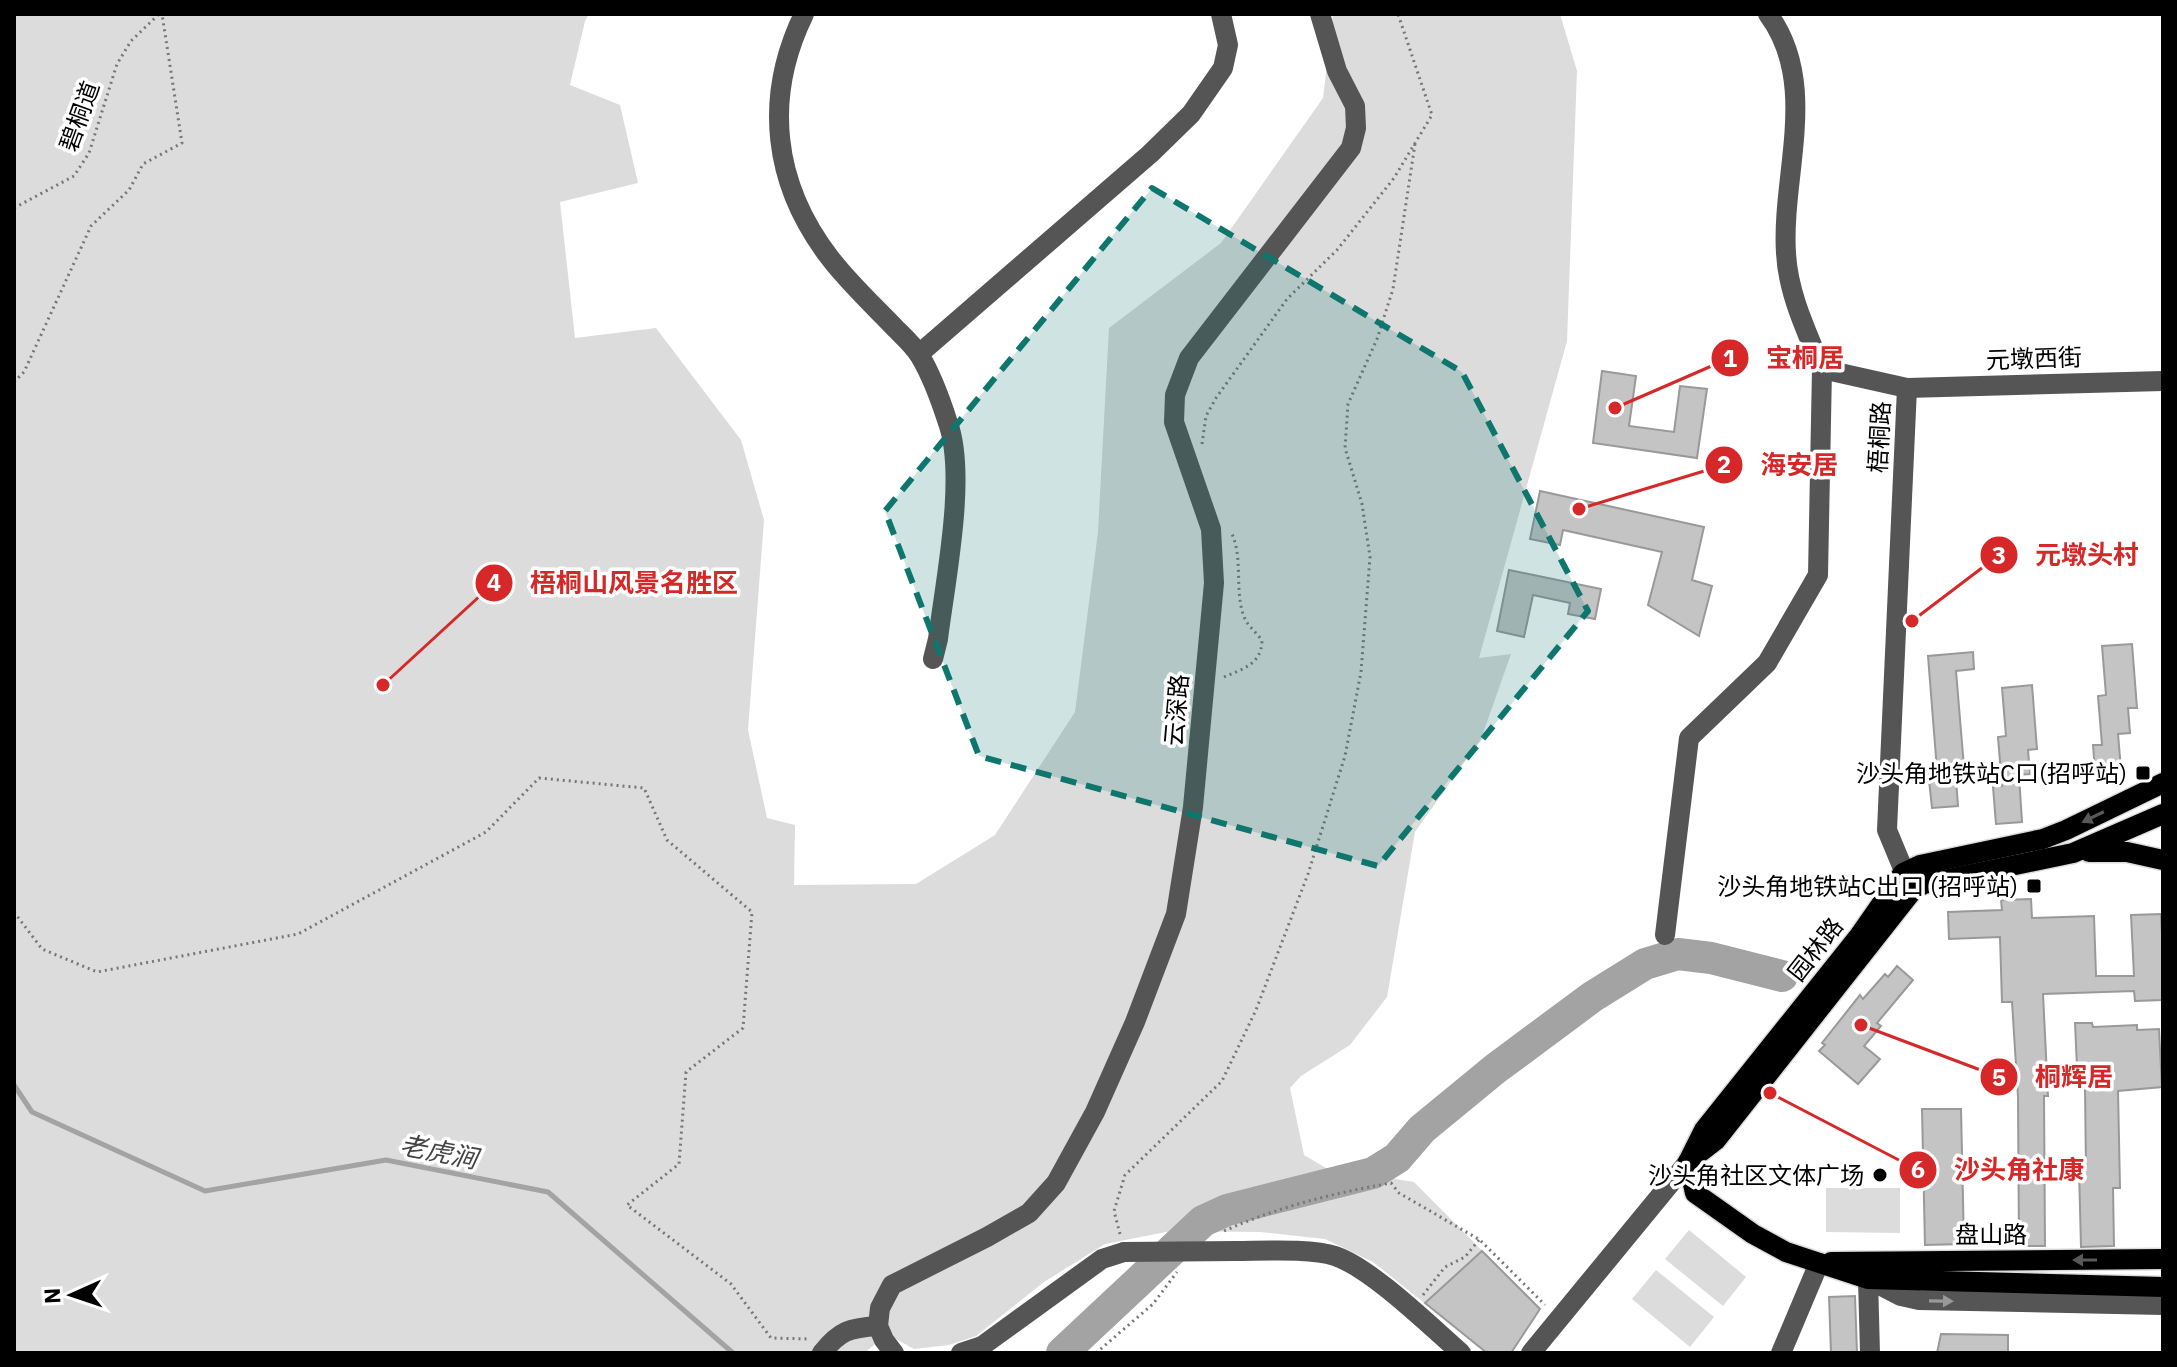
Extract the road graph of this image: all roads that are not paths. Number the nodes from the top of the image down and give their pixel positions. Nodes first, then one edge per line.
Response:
1 (804, 14) edge
2 (1221, 14) edge
3 (1320, 14) edge
4 (1768, 14) edge
5 (919, 354) junction
6 (1822, 369) junction
7 (2163, 381) edge
8 (1907, 388) junction
9 (933, 659) dead end
10 (2163, 783) edge
11 (2163, 814) edge
12 (2073, 853) junction
13 (2163, 860) edge
14 (1908, 881) junction
15 (1665, 935) dead end
16 (1688, 1162) junction
17 (2163, 1259) edge
18 (1819, 1263) junction
19 (1868, 1279) junction
20 (2163, 1287) edge
21 (2163, 1305) edge
22 (878, 1326) junction
23 (828, 1346) edge
24 (894, 1353) edge
25 (961, 1353) edge
26 (1461, 1353) edge
27 (1531, 1353) edge
28 (1781, 1353) edge
29 (1870, 1353) edge

1 - 5 street
2 - 5 street
3 - 22 street, 云深路
4 - 6 street
5 - 9 street
6 - 8 street, 梧桐路
6 - 15 street
7 - 8 street, 元墩西街
8 - 14 street, 梧桐路
10 -> 14 main road
11 - 12 main road
12 - 13 main road
12 - 14 main road
14 - 16 main road, 园林路
16 - 18 main road, 盘山路
16 - 27 street, 园林路
17 -> 18 main road, 盘山路
18 - 19 main road, 盘山路
18 - 28 street
19 - 20 main road, 盘山路
19 -> 21 street
19 - 29 street
22 - 23 street
22 - 24 street
25 - 26 street, bridge

